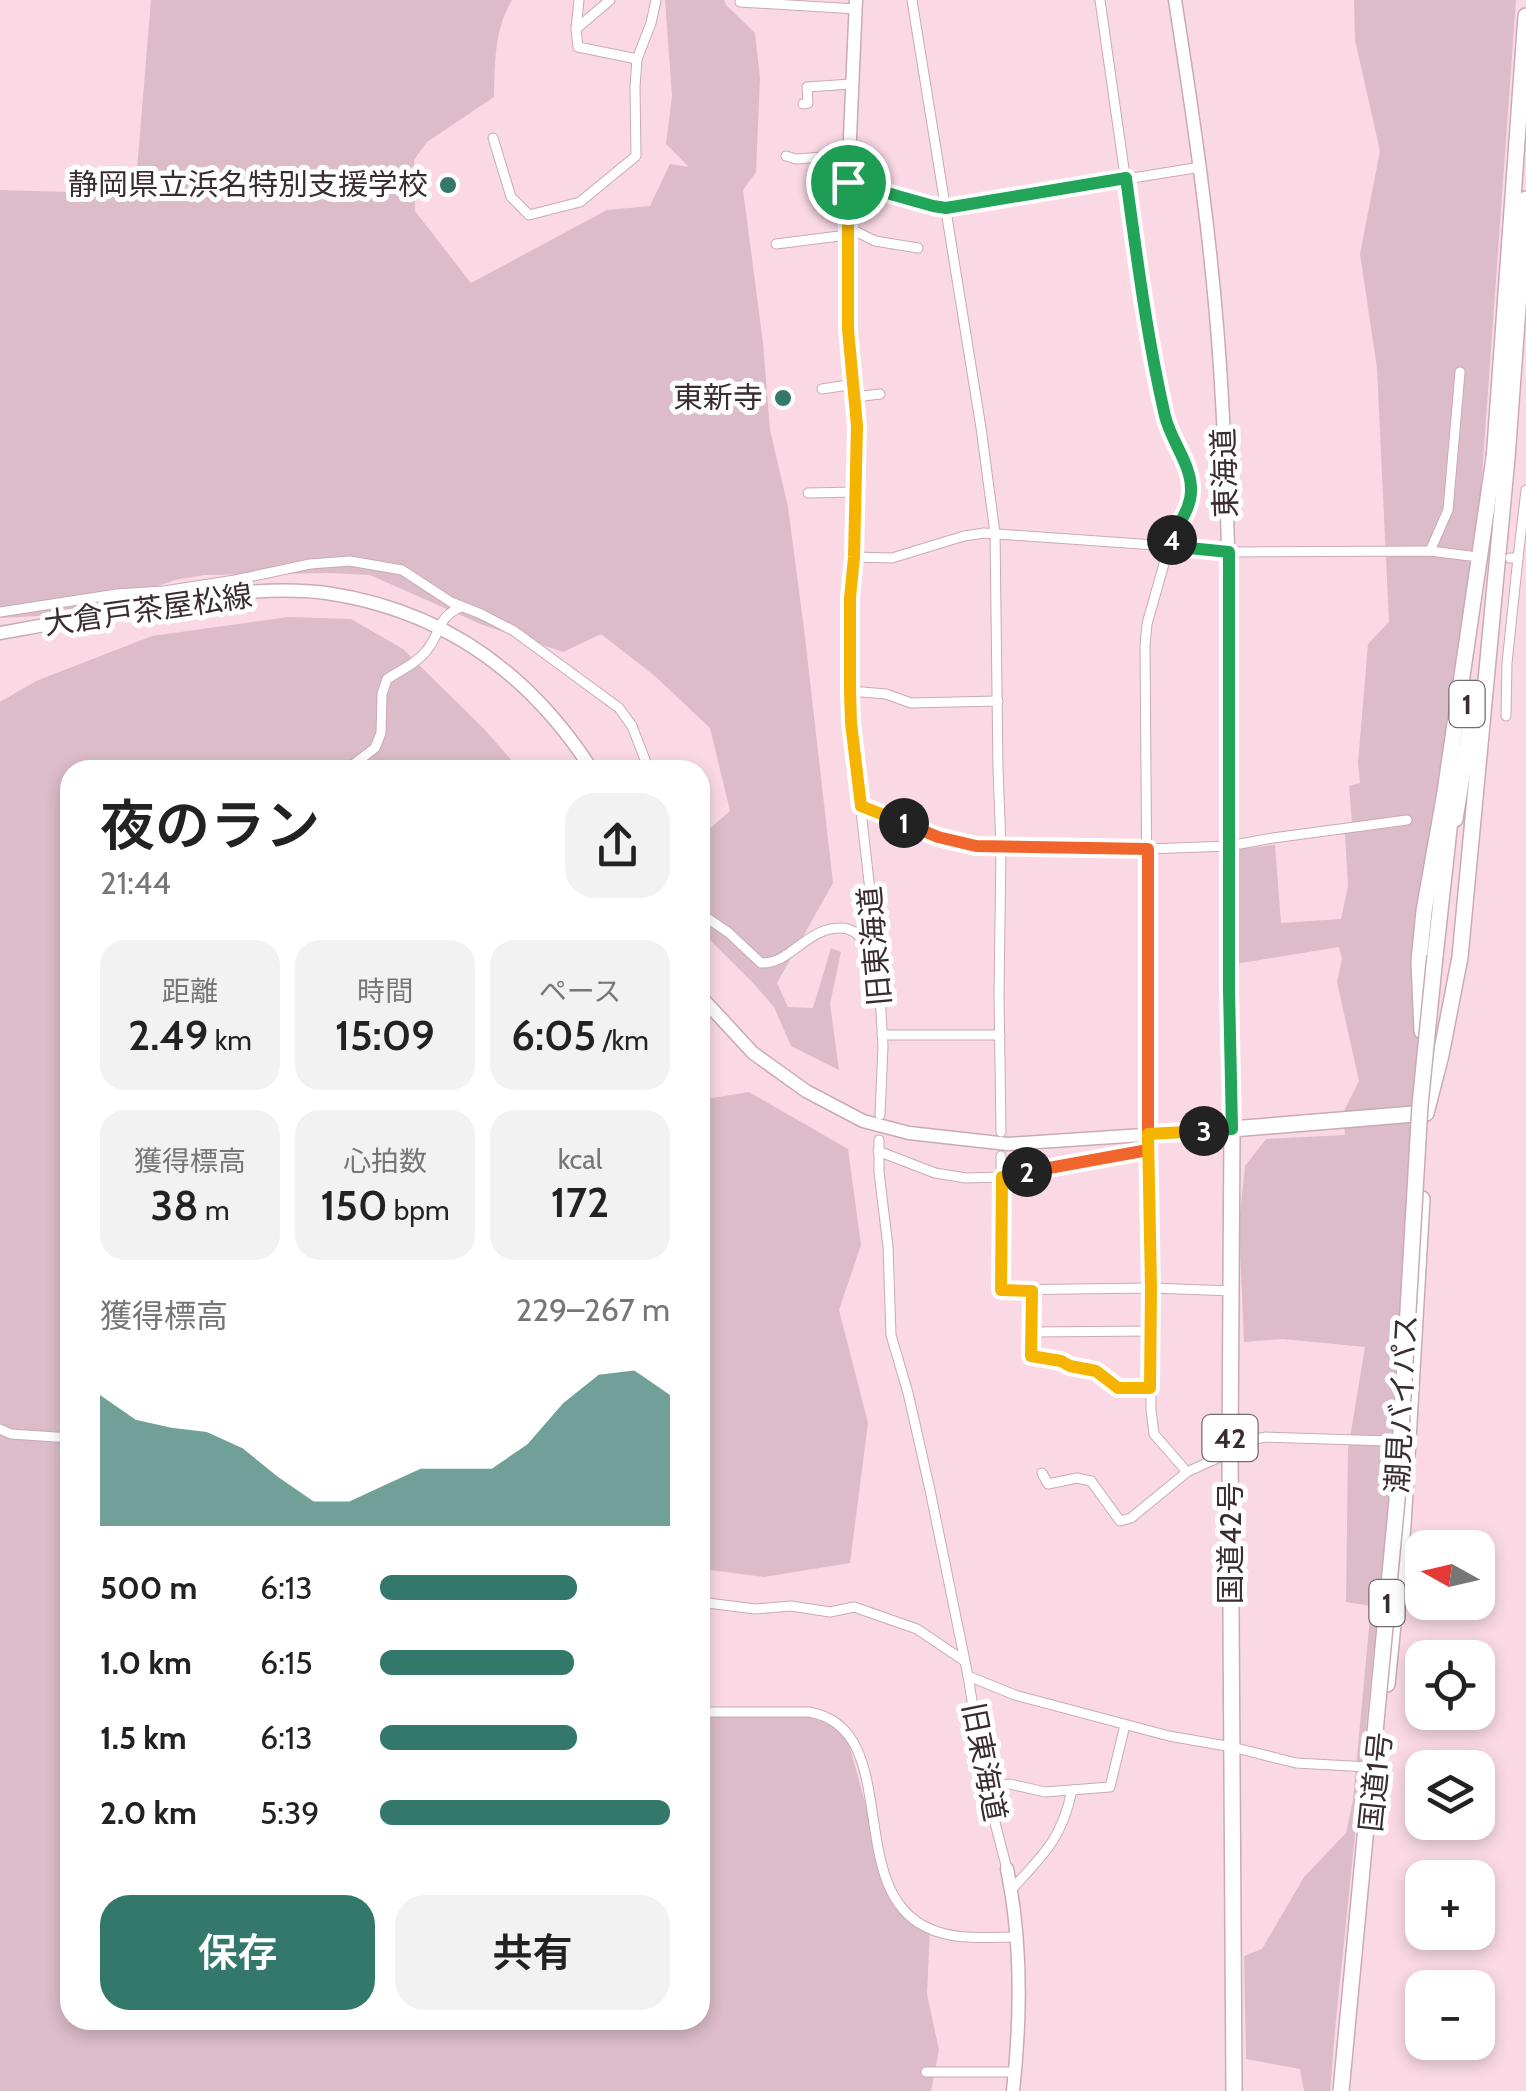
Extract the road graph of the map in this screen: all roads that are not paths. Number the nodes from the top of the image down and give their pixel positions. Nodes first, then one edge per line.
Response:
1 (579, 0) edge
2 (610, 0) edge
3 (656, 0) edge
4 (912, 0) edge
5 (1100, 0) edge
6 (1175, 0) edge
7 (740, 2) edge
8 (787, 2) edge
9 (856, 5) edge
10 (1526, 16) edge
11 (576, 29) junction
12 (637, 58) junction
13 (851, 84) junction
14 (802, 104) dead end
15 (492, 138) dead end
16 (849, 154) junction
17 (786, 156) dead end
18 (1201, 167) junction
19 (1126, 178) junction
20 (848, 182) junction
21 (1526, 199) edge
22 (946, 208) junction
23 (847, 231) junction
24 (776, 244) dead end
25 (918, 248) dead end
26 (1460, 372) dead end
27 (854, 384) junction
28 (822, 389) dead end
29 (880, 394) dead end
30 (855, 397) junction
31 (1495, 451) junction
32 (1526, 490) edge
33 (856, 492) junction
34 (808, 493) dead end
35 (995, 533) junction
36 (1498, 536) junction
37 (1169, 546) junction
38 (1430, 551) junction
39 (1229, 552) junction
40 (1470, 556) dead end
41 (854, 557) junction
42 (461, 607) junction
43 (0, 612) edge
44 (439, 628) junction
45 (0, 633) edge
46 (850, 691) junction
47 (998, 702) junction
48 (1506, 716) dead end
49 (359, 760) edge
50 (585, 760) edge
51 (645, 760) edge
52 (861, 806) junction
53 (1407, 820) dead end
54 (1229, 846) junction
55 (1002, 848) junction
56 (1148, 849) junction
57 (710, 920) edge
58 (1435, 956) junction
59 (879, 992) junction
60 (710, 1006) edge
61 (1000, 1035) junction
62 (882, 1036) junction
63 (1426, 1113) junction
64 (880, 1114) dead end
65 (1232, 1129) junction
66 (1001, 1132) dead end
67 (1148, 1134) junction
68 (1148, 1150) junction
69 (1001, 1156) dead end
70 (1002, 1177) junction
71 (1151, 1288) junction
72 (1032, 1291) junction
73 (1233, 1291) junction
74 (1150, 1331) junction
75 (1032, 1332) junction
76 (1150, 1388) junction
77 (0, 1429) edge
78 (60, 1438) edge
79 (1389, 1442) dead end
80 (1230, 1452) junction
81 (1187, 1472) junction
82 (1042, 1473) dead end
83 (710, 1603) edge
84 (964, 1660) junction
85 (968, 1676) junction
86 (710, 1712) edge
87 (1125, 1725) junction
88 (1232, 1747) junction
89 (1382, 1767) junction
90 (986, 1788) junction
91 (1072, 1790) junction
92 (1007, 1868) joint
93 (1011, 1890) junction
94 (1017, 1937) junction
95 (926, 2072) dead end
96 (1015, 2072) junction
97 (1013, 2091) edge
98 (1234, 2091) edge
99 (1345, 2091) edge

1 - 11 street
2 - 11 street
3 - 12 street
4 - 22 street
5 - 19 street
6 - 18 street, 東海道
7 - 8 street
8 - 9 street
9 - 13 street, 旧東海道
10 - 31 highway, 1
11 - 12 street
12 - 15 street
13 - 14 street
13 - 16 street, 旧東海道
16 - 17 street
16 - 20 street, 旧東海道
18 - 19 street
18 - 39 street, 東海道
19 - 22 street
19 - 37 street
20 - 22 street
20 - 23 street, 旧東海道
21 - 36 highway, 1
22 - 35 street
23 - 24 street
23 - 25 street
23 - 27 street, 旧東海道
26 - 38 street
27 - 28 street
27 - 30 street, 旧東海道
29 - 30 street
30 - 33 street, 旧東海道
31 - 58 highway, 潮見バイパス / 1
31 - 63 highway
32 - 48 street
33 - 34 street
33 - 41 street, 旧東海道
35 - 37 street
35 - 41 street
35 - 47 street
36 - 58 highway, 潮見バイパス / 1
36 - 63 highway
37 - 39 street
37 - 56 street
38 - 39 street
38 - 40 street
39 - 54 street, 東海道
41 - 46 street, 旧東海道
42 - 43 street
42 - 44 street
42 - 51 street
44 - 45 street, 大倉戸茶屋松線
44 - 49 street
44 - 50 street, 大倉戸茶屋松線
46 - 47 street
46 - 52 street, 旧東海道
47 - 55 street
52 - 55 street
52 - 59 street, 旧東海道
53 - 54 street
54 - 56 street
54 - 65 street, 東海道
55 - 56 street
55 - 61 street
56 - 67 street
57 - 59 street
58 - 99 highway, 潮見バイパス / 1, bridge
59 - 62 street, 旧東海道
60 - 67 street
61 - 62 street
61 - 66 street
62 - 64 street, 旧東海道
63 - 65 highway
63 - 89 highway, 国道1号 / 1
65 - 67 street
65 - 73 highway, 国道42号 / 42
67 - 68 street
68 - 70 street
68 - 71 street
69 - 70 street
70 - 72 street
70 - 84 street, 旧東海道
71 - 72 street
71 - 73 street
71 - 74 street
72 - 75 street
73 - 80 highway, 国道42号 / 42
74 - 75 street
74 - 76 street
75 - 76 street
76 - 81 street
77 - 78 street
79 - 80 street
80 - 81 street
80 - 88 highway, 国道42号 / 42
81 - 82 street
83 - 84 street
84 - 85 street, 旧東海道
85 - 87 street
85 - 90 street, 旧東海道
86 - 94 street
87 - 88 street
87 - 91 street
88 - 89 street
88 - 98 highway, 国道42号 / 42
89 - 99 highway, 国道1号 / 1
90 - 91 street
90 - 92 street, 旧東海道
91 - 93 street
92 - 93 street, 旧東海道
93 - 94 street, 旧東海道
94 - 96 street, 旧東海道
95 - 96 street
96 - 97 street, 旧東海道

